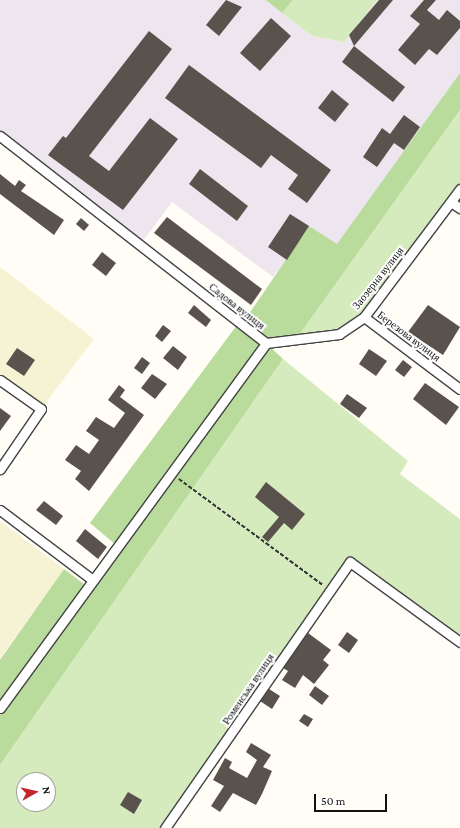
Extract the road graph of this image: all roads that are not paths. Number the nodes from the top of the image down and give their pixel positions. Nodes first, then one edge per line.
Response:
1 (0, 136) edge
2 (460, 190) edge
3 (451, 202) junction
4 (460, 208) edge
5 (364, 317) junction
6 (266, 344) junction
7 (0, 380) edge
8 (460, 389) edge
9 (0, 469) edge
10 (0, 510) edge
11 (93, 580) junction
12 (460, 642) edge
13 (0, 708) edge
14 (165, 828) edge

1 - 6 street, Садова вулиця
2 - 3 street, Заозерна вулиця
3 - 4 street
3 - 5 street, Заозерна вулиця
5 - 6 street, Заозерна вулиця
5 - 8 street, Березова вулиця
6 - 11 street, Садова вулиця
7 - 9 street
10 - 11 street
11 - 13 street, Садова вулиця
12 - 14 street, Роменська вулиця

